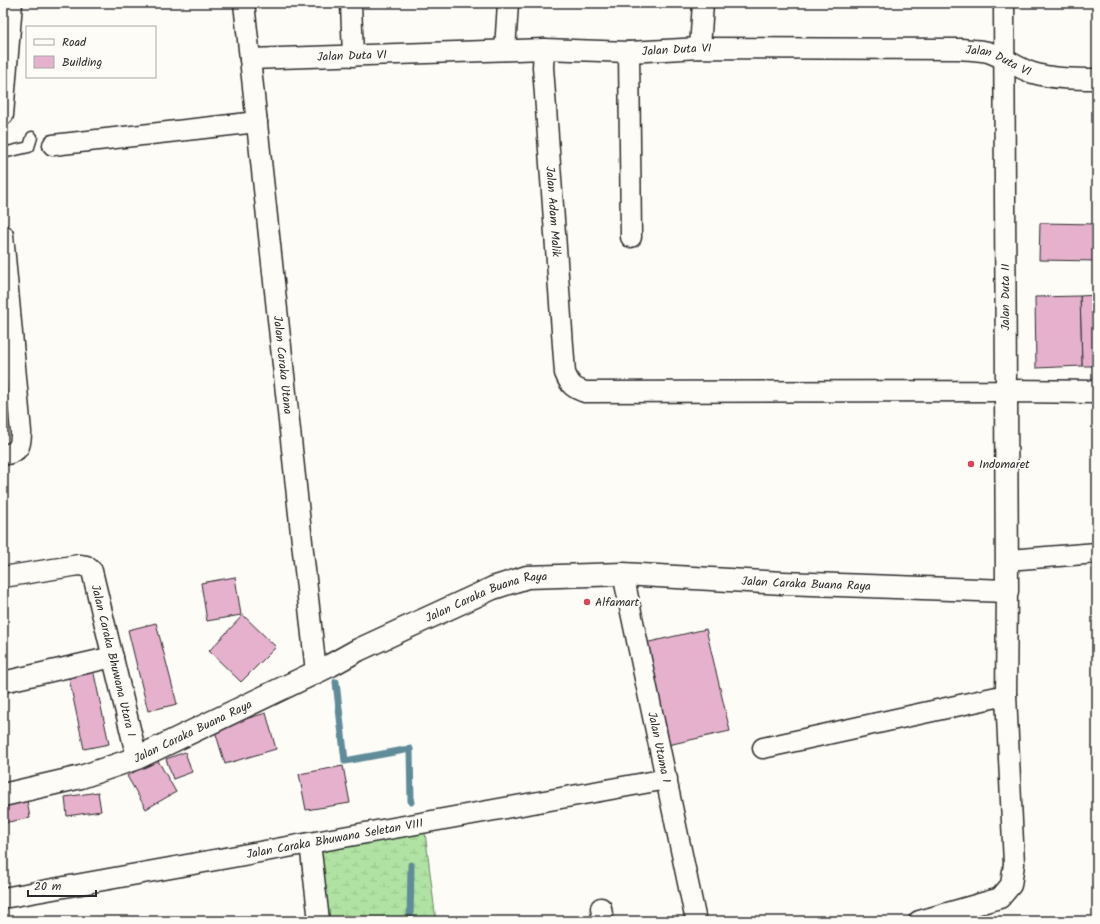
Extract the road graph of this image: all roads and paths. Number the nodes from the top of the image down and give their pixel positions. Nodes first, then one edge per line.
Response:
1 (12, 3) edge
2 (244, 3) edge
3 (351, 3) edge
4 (508, 3) edge
5 (703, 3) edge
6 (1004, 3) edge
7 (700, 48) junction
8 (544, 49) junction
9 (505, 50) junction
10 (629, 52) junction
11 (353, 56) junction
12 (1003, 58) junction
13 (250, 59) junction
14 (1097, 79) edge
15 (3, 115) edge
16 (257, 122) junction
17 (32, 137) dead end
18 (53, 145) dead end
19 (3, 153) edge
20 (3, 235) edge
21 (631, 237) dead end
22 (1006, 391) junction
23 (1097, 392) edge
24 (3, 455) edge
25 (1097, 553) edge
26 (1007, 560) junction
27 (623, 574) junction
28 (3, 577) edge
29 (1007, 591) junction
30 (112, 657) junction
31 (323, 668) junction
32 (3, 682) edge
33 (1006, 695) junction
34 (763, 748) dead end
35 (137, 758) junction
36 (667, 779) junction
37 (3, 795) edge
38 (310, 843) junction
39 (3, 898) edge
40 (319, 921) edge
41 (696, 921) edge
42 (919, 921) edge

1 - 15 street
2 - 13 street, Jalan Caraka Utana
3 - 11 street
4 - 9 street
5 - 7 street
6 - 12 street, Jalan Duta II
7 - 10 street, Jalan Duta VI
7 - 12 street, Jalan Duta VI
8 - 9 street, Jalan Duta VI
8 - 10 street, Jalan Duta VI
8 - 22 street, Jalan Adam Malik
9 - 11 street, Jalan Duta VI
10 - 21 street
11 - 13 street, Jalan Duta VI
12 - 14 street, Jalan Duta VI
12 - 22 street, Jalan Duta II
13 - 16 street, Jalan Caraka Utana
16 - 18 street
16 - 31 street, Jalan Caraka Utana
17 - 19 lane
20 - 24 street
22 - 23 street
22 - 26 street, Jalan Duta II
25 - 26 street
26 - 29 street, Jalan Duta II
27 - 29 street, Jalan Caraka Buana Raya
27 - 31 street, Jalan Caraka Buana Raya
27 - 36 street, Jalan Utama I
28 - 30 street, Jalan Caraka Bhuwana Utara I
29 - 33 street
30 - 32 street
30 - 35 street, Jalan Caraka Bhuwana Utara I
31 - 35 street, Jalan Caraka Buana Raya
33 - 34 street
33 - 42 street
35 - 37 street, Jalan Caraka Buana Raya
36 - 38 street, Jalan Caraka Bhuwana Seletan VIII
36 - 41 street, Jalan Utama I
38 - 39 street, Jalan Caraka Bhuwana Seletan VIII
38 - 40 street

